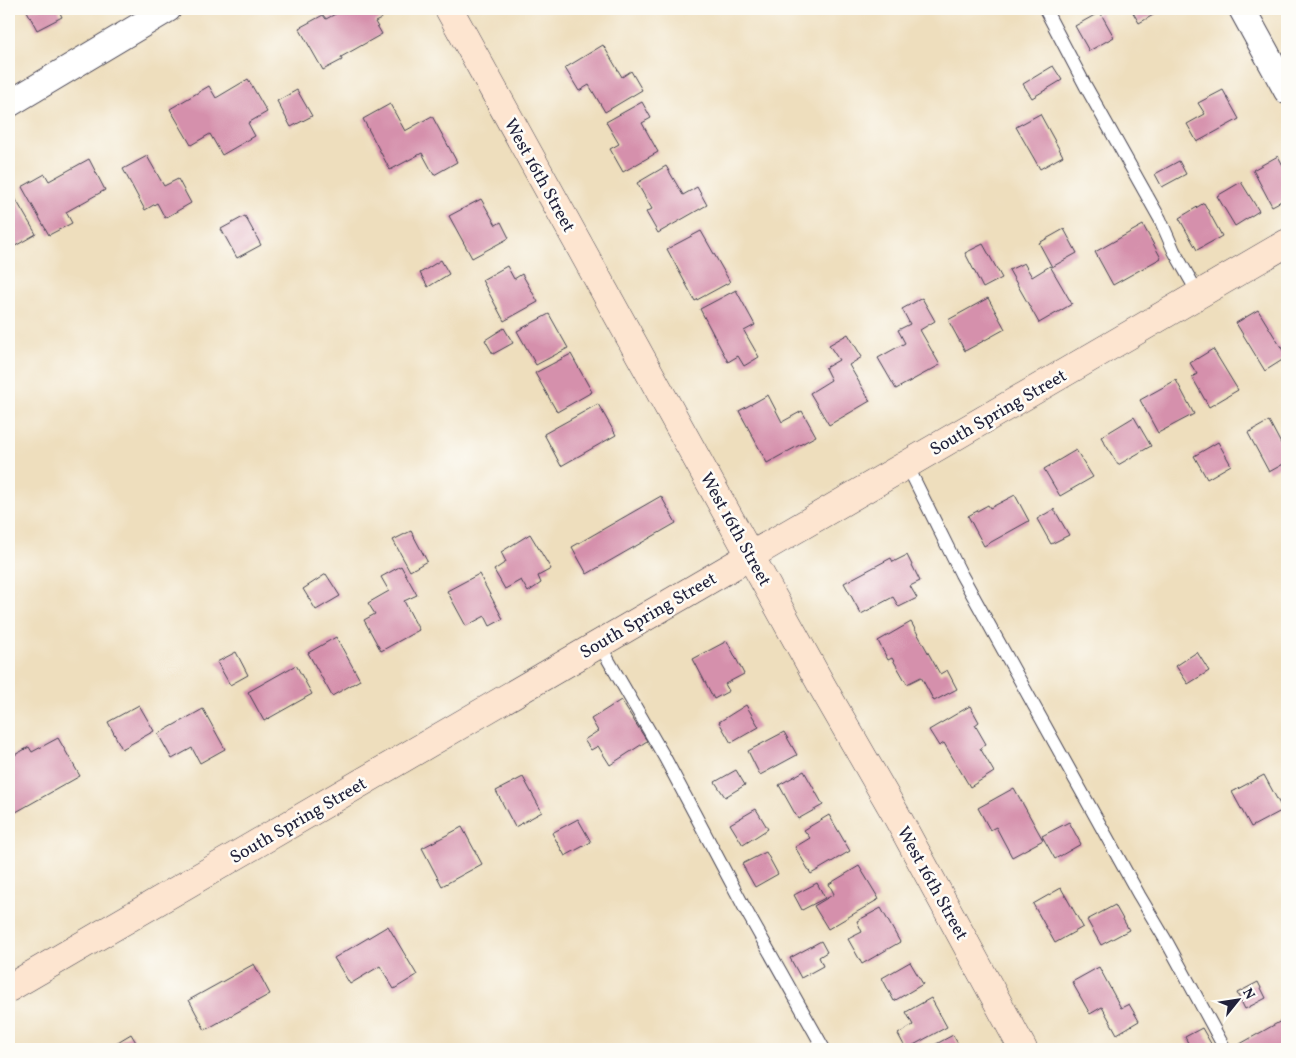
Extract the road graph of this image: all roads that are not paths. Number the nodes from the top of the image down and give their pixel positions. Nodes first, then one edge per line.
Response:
1 (168, 9) edge
2 (449, 9) edge
3 (1046, 9) edge
4 (1242, 9) edge
5 (1287, 90) edge
6 (9, 104) edge
7 (1287, 243) edge
8 (1199, 295) junction
9 (907, 465) junction
10 (750, 556) junction
11 (599, 644) junction
12 (9, 988) edge
13 (824, 1049) edge
14 (1023, 1049) edge
15 (1225, 1049) edge

1 - 6 street
2 - 10 street, West 16th Street
3 - 8 lane
4 - 5 street
7 - 8 street, South Spring Street
8 - 9 street, South Spring Street
9 - 10 street, South Spring Street
9 - 15 lane
10 - 11 street, South Spring Street
10 - 14 street, West 16th Street
11 - 12 street, South Spring Street
11 - 13 lane

